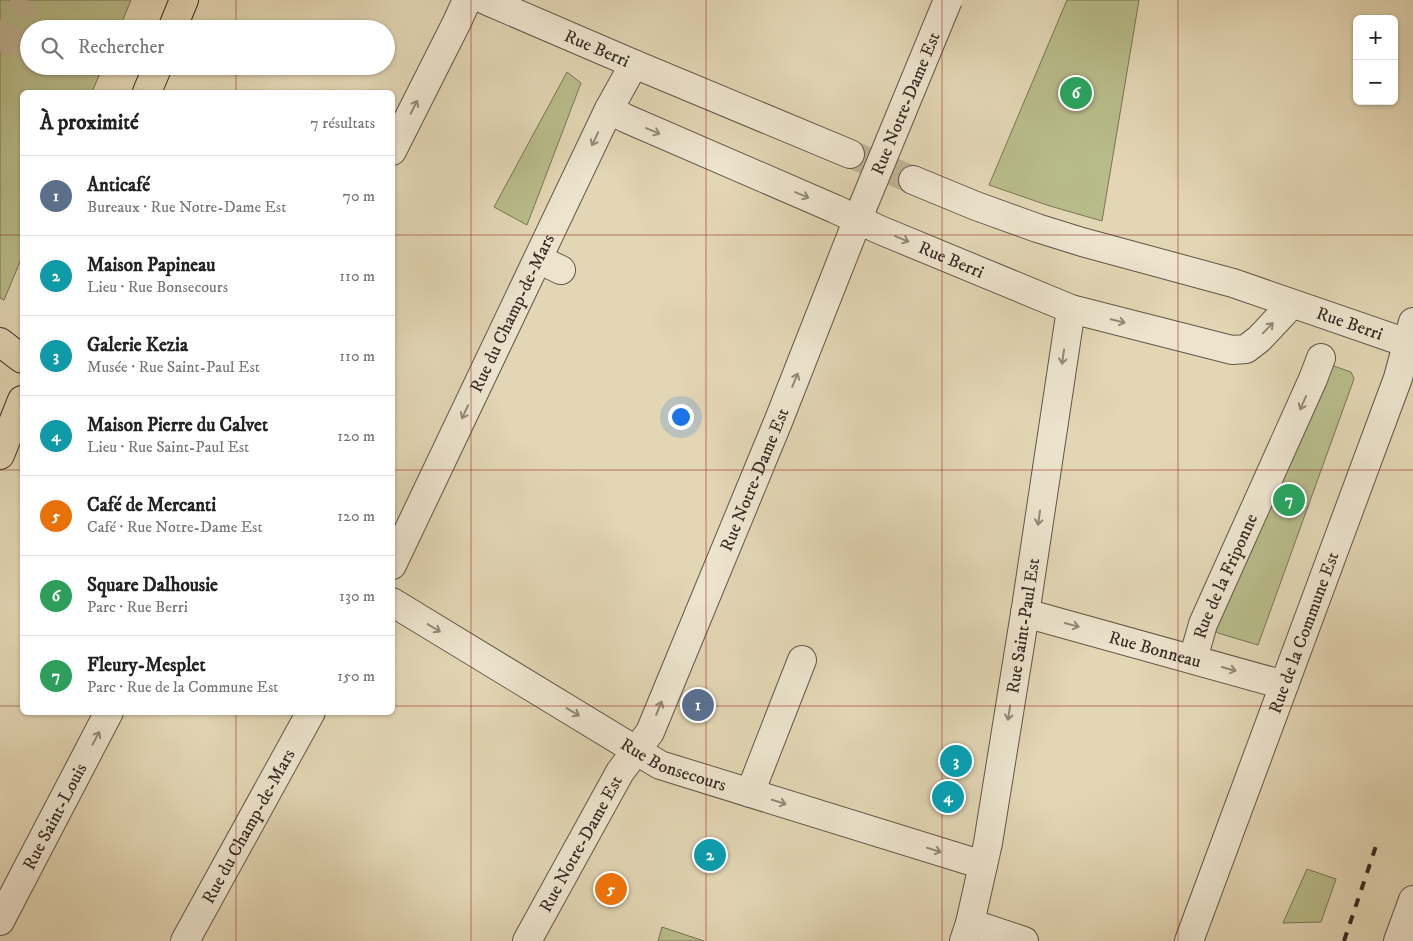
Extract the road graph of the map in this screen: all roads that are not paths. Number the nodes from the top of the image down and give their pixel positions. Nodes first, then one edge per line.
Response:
1 (184, 0) edge
2 (467, 0) edge
3 (485, 0) edge
4 (948, 0) edge
5 (176, 20) edge
6 (634, 64) junction
7 (154, 75) edge
8 (148, 90) edge
9 (609, 109) junction
10 (395, 145) edge
11 (850, 154) tunnel mouth
12 (913, 180) tunnel mouth
13 (860, 213) junction
14 (1292, 304) junction
15 (1071, 309) junction
16 (1411, 337) edge
17 (0, 342) edge
18 (20, 357) edge
19 (1321, 358) dead end
20 (20, 405) edge
21 (0, 455) edge
22 (395, 559) edge
23 (395, 604) edge
24 (1025, 612) junction
25 (1194, 659) junction
26 (802, 660) dead end
27 (1284, 685) junction
28 (107, 715) edge
29 (310, 715) edge
30 (635, 750) junction
31 (750, 793) junction
32 (983, 865) junction
33 (1413, 900) edge
34 (0, 921) edge
35 (967, 932) edge
36 (1194, 940) edge
37 (185, 941) edge
38 (527, 941) edge
39 (1024, 941) edge
40 (1398, 941) edge

1 - 5 main road
10 -> 2 street
3 - 6 street, Rue Berri
4 - 13 street, Rue Notre-Dame Est, bridge
6 - 9 street, Rue du Champ-de-Mars
6 - 11 street, Rue Berri
7 - 8 main road
9 -> 13 street, Rue Berri
9 -> 22 street, Rue du Champ-de-Mars
12 - 14 street, Rue Berri
13 -> 15 street, Rue Berri
30 -> 13 street, Rue Notre-Dame Est
15 -> 14 street, Rue Berri
14 - 16 street, Rue Berri
15 -> 24 street, Rue Saint-Paul Est
16 - 27 street, Rue de la Commune Est
17 - 18 main road
19 -> 25 street, Rue de la Friponne
20 - 21 main road
23 -> 30 street, Rue Bonsecours
24 -> 25 street, Rue Bonneau
24 -> 32 street, Rue Saint-Paul Est
25 -> 27 street, Rue Bonneau
26 - 31 street
27 - 36 street, Rue de la Commune Est
34 -> 28 street, Rue Saint-Louis
29 - 37 street, Rue du Champ-de-Mars
30 - 31 street, Rue Bonsecours
30 - 38 street, Rue Notre-Dame Est
31 -> 32 street, Rue Bonsecours
32 - 35 street, Rue Saint-Paul Est
33 - 40 street
35 - 39 street

